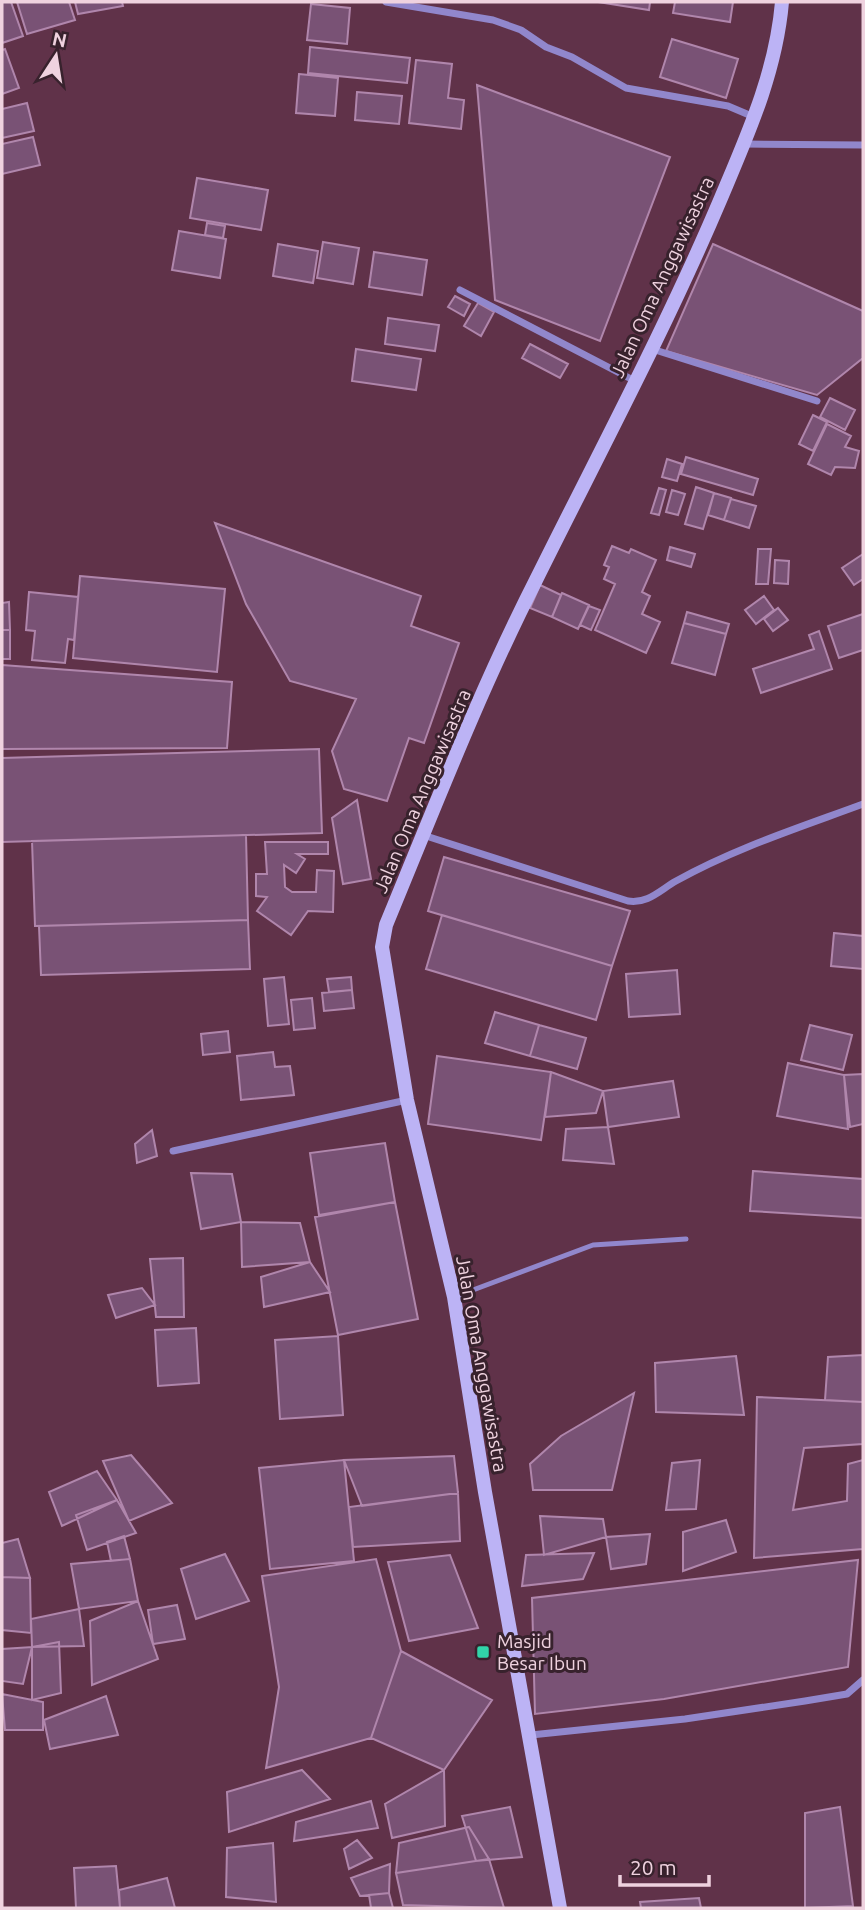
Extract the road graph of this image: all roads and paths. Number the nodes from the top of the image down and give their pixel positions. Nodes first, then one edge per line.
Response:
1 (386, 2) edge
2 (782, 2) edge
3 (755, 117) junction
4 (743, 144) junction
5 (863, 145) edge
6 (460, 290) dead end
7 (651, 349) junction
8 (635, 381) junction
9 (817, 401) dead end
10 (863, 804) edge
11 (423, 835) junction
12 (407, 1100) junction
13 (173, 1151) dead end
14 (686, 1240) dead end
15 (454, 1297) junction
16 (863, 1680) edge
17 (531, 1735) junction
18 (560, 1908) edge

1 - 3 street
2 - 3 main road, Jalan Oma Anggawisastra
3 - 4 main road, Jalan Oma Anggawisastra
4 - 5 street
4 - 7 main road, Jalan Oma Anggawisastra
6 - 8 street
7 - 8 main road, Jalan Oma Anggawisastra
7 - 9 street
8 - 11 main road, Jalan Oma Anggawisastra
10 - 11 street
11 - 12 main road, Jalan Oma Anggawisastra
12 - 13 street
12 - 15 main road, Jalan Oma Anggawisastra
14 - 15 lane
15 - 17 main road, Jalan Oma Anggawisastra
16 - 17 street
17 - 18 main road, Jalan Oma Anggawisastra

